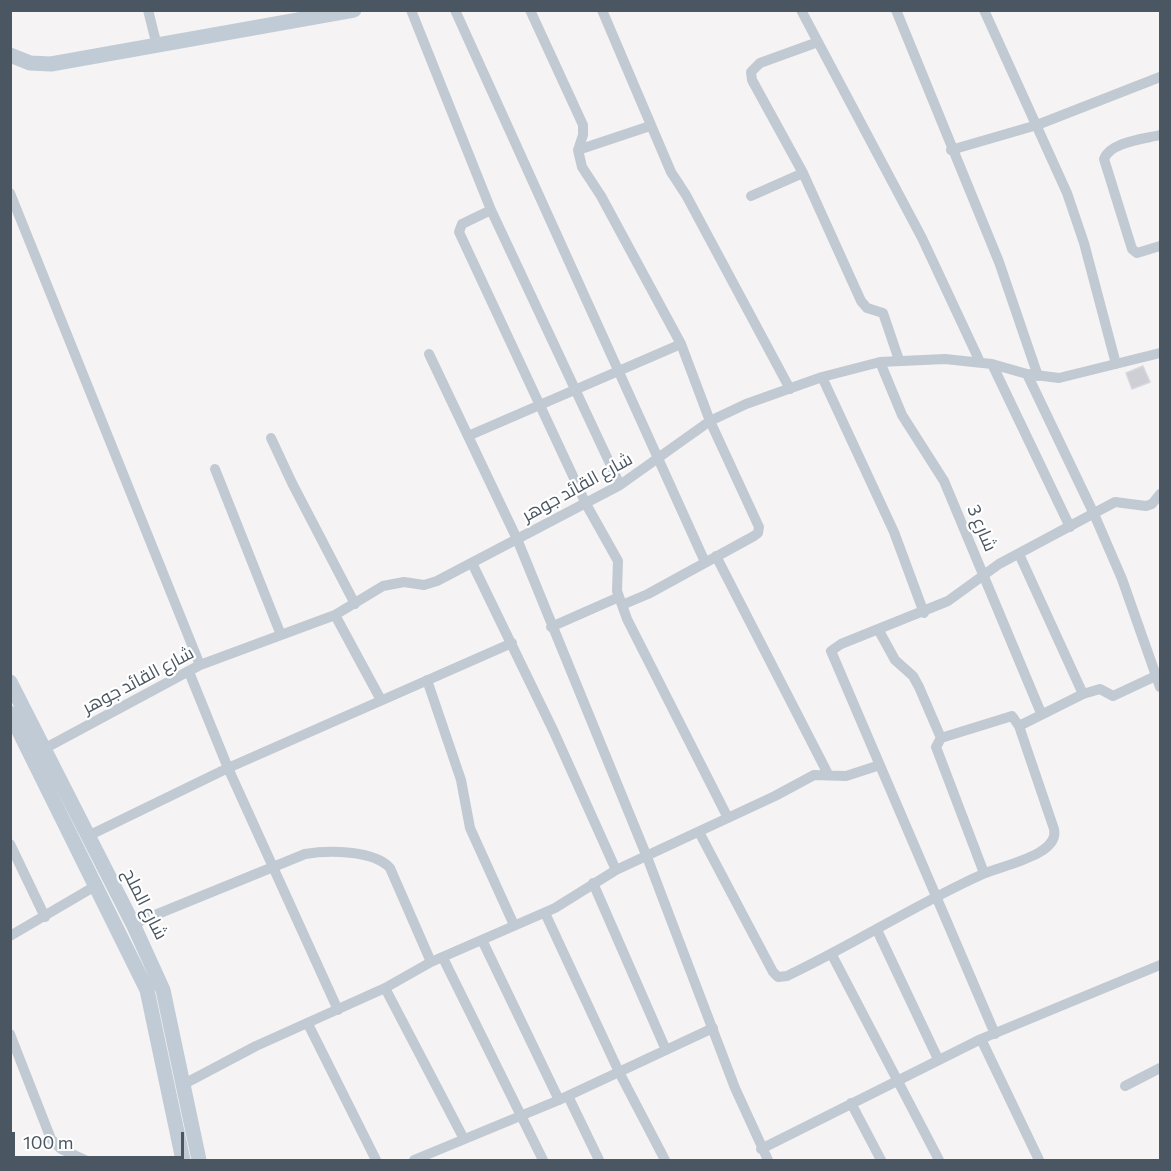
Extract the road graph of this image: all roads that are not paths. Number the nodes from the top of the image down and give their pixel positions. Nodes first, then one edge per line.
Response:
1 (148, 10) edge
2 (354, 10) edge
3 (411, 10) edge
4 (455, 10) edge
5 (530, 10) edge
6 (602, 10) edge
7 (801, 10) edge
8 (896, 10) edge
9 (984, 10) edge
10 (818, 42) junction
11 (157, 46) junction
12 (10, 55) edge
13 (1161, 76) edge
14 (1037, 125) junction
15 (650, 126) junction
16 (1161, 135) edge
17 (578, 150) junction
18 (951, 150) junction
19 (803, 172) junction
20 (10, 193) edge
21 (751, 196) dead end
22 (491, 210) junction
23 (1161, 246) edge
24 (681, 344) junction
25 (1161, 353) edge
26 (429, 354) dead end
27 (899, 360) junction
28 (880, 362) junction
29 (980, 362) junction
30 (992, 364) junction
31 (1116, 364) junction
32 (620, 372) junction
33 (1027, 374) junction
34 (1038, 376) junction
35 (822, 377) junction
36 (790, 389) junction
37 (576, 391) junction
38 (540, 406) junction
39 (710, 421) junction
40 (468, 436) junction
41 (272, 438) dead end
42 (660, 459) junction
43 (215, 469) dead end
44 (620, 485) junction
45 (1161, 494) edge
46 (586, 504) junction
47 (1094, 514) junction
48 (1070, 527) junction
49 (517, 539) junction
50 (1019, 554) junction
51 (716, 556) junction
52 (705, 562) junction
53 (472, 563) junction
54 (983, 574) junction
55 (620, 601) junction
56 (355, 604) junction
57 (924, 613) junction
58 (335, 615) junction
59 (551, 627) junction
60 (878, 629) junction
61 (281, 635) junction
62 (512, 643) junction
63 (200, 665) junction
64 (189, 672) junction
65 (1159, 679) edge
66 (427, 680) junction
67 (10, 682) edge
68 (1083, 694) junction
69 (381, 700) junction
70 (10, 713) edge
71 (1041, 713) junction
72 (1018, 726) junction
73 (15, 733) edge
74 (941, 738) junction
75 (38, 751) junction
76 (880, 765) junction
77 (228, 768) junction
78 (828, 774) junction
79 (728, 818) junction
80 (699, 832) junction
81 (88, 836) junction
82 (10, 844) edge
83 (647, 857) junction
84 (273, 867) junction
85 (616, 870) junction
86 (984, 873) junction
87 (593, 883) junction
88 (97, 885) junction
89 (934, 898) junction
90 (545, 912) junction
91 (45, 917) junction
92 (133, 924) junction
93 (514, 925) junction
94 (877, 930) junction
95 (10, 936) edge
96 (482, 940) junction
97 (832, 955) junction
98 (443, 958) junction
99 (431, 962) junction
100 (1161, 966) edge
101 (385, 988) junction
102 (338, 1011) junction
103 (308, 1024) junction
104 (713, 1028) junction
105 (10, 1034) edge
106 (995, 1034) junction
107 (981, 1039) junction
108 (666, 1050) junction
109 (938, 1059) junction
110 (1161, 1068) edge
111 (619, 1072) junction
112 (897, 1080) junction
113 (184, 1083) junction
114 (1125, 1086) dead end
115 (564, 1098) junction
116 (851, 1103) junction
117 (521, 1116) junction
118 (464, 1139) junction
119 (444, 1149) junction
120 (761, 1149) junction
121 (85, 1161) edge
122 (183, 1161) edge
123 (200, 1161) edge
124 (376, 1161) edge
125 (414, 1161) edge
126 (448, 1161) edge
127 (543, 1161) edge
128 (599, 1161) edge
129 (665, 1161) edge
130 (768, 1161) edge
131 (881, 1161) edge
132 (939, 1161) edge
133 (1039, 1161) edge

1 - 11 street
2 - 11 street
3 - 22 street
4 - 32 street
5 - 17 street
6 - 15 street
7 - 10 street
8 - 18 street
9 - 14 street
10 - 19 street
10 - 29 street
11 - 12 street
13 - 14 street
14 - 18 street
14 - 31 street
15 - 17 street
15 - 36 street
16 - 23 street
17 - 24 street
18 - 34 street
19 - 21 street
19 - 27 street
20 - 63 street
22 - 37 street
22 - 38 street
24 - 32 street
24 - 39 street
25 - 31 street, شارع القائد جوهر
26 - 40 street
27 - 28 street, شارع القائد جوهر
27 - 29 street, شارع القائد جوهر
28 - 35 street, شارع القائد جوهر
28 - 54 street, شارع 3
29 - 30 street, شارع القائد جوهر
30 - 33 street, شارع القائد جوهر
30 - 48 street
31 - 34 street, شارع القائد جوهر
32 - 37 street
32 - 42 street
33 - 34 street, شارع القائد جوهر
33 - 47 street
35 - 36 street, شارع القائد جوهر
35 - 57 street
36 - 39 street, شارع القائد جوهر
37 - 38 street
37 - 44 street
38 - 40 street
38 - 46 street
39 - 42 street, شارع القائد جوهر
39 - 51 street
40 - 49 street
41 - 56 street
42 - 44 street, شارع القائد جوهر
42 - 52 street
43 - 61 street
44 - 46 street, شارع القائد جوهر
45 - 47 street
46 - 49 street, شارع القائد جوهر
46 - 55 street
47 - 48 street
47 - 65 street
48 - 50 street
49 - 53 street, شارع القائد جوهر
49 - 59 street
50 - 54 street
50 - 68 street
51 - 52 street
51 - 78 street
52 - 55 street
53 - 56 street, شارع القائد جوهر
53 - 62 street
54 - 57 street
54 - 71 street, شارع 3
55 - 59 street
55 - 79 street
56 - 58 street, شارع القائد جوهر
57 - 60 street
58 - 61 street, شارع القائد جوهر
58 - 69 street
59 - 83 street
60 - 74 street
60 - 76 street
61 - 63 street, شارع القائد جوهر
62 - 66 street
62 - 85 street
63 - 64 street, شارع القائد جوهر
64 - 75 street, شارع القائد جوهر
64 - 77 street
65 - 68 street
66 - 69 street
66 - 93 street
67 - 75 street, شارع الملح
68 - 71 street
69 - 77 street
70 - 73 street, شارع الملح
71 - 72 street
72 - 74 street
72 - 86 street
73 - 75 street, شارع الملح
74 - 86 street
75 - 81 street, شارع الملح
75 - 88 street, شارع الملح
76 - 78 street
76 - 89 street
77 - 81 street
77 - 84 street
78 - 79 street
79 - 80 street
80 - 83 street
80 - 97 street
81 - 92 street, شارع الملح
82 - 91 street
83 - 85 street
83 - 104 street
84 - 92 street
84 - 99 street
84 - 102 street
85 - 87 street
86 - 89 street
87 - 90 street
87 - 108 street
88 - 91 street
88 - 122 street, شارع الملح
89 - 94 street
89 - 106 street
90 - 93 street
90 - 111 street
91 - 95 street
92 - 113 street, شارع الملح
93 - 96 street
94 - 97 street
94 - 109 street
96 - 98 street
96 - 115 street
97 - 112 street
98 - 99 street
98 - 117 street
99 - 101 street
100 - 106 street
101 - 102 street
101 - 118 street
102 - 103 street
103 - 113 street
103 - 124 street
104 - 108 street
104 - 120 street
105 - 121 street
106 - 107 street
107 - 109 street
107 - 133 street
108 - 111 street
109 - 112 street
110 - 114 street
111 - 115 street
111 - 129 street
112 - 116 street
112 - 132 street
113 - 123 street, شارع الملح
115 - 117 street
115 - 128 street
116 - 120 street
116 - 131 street
117 - 118 street
117 - 127 street
118 - 119 street
119 - 125 street
119 - 126 street
120 - 130 street

